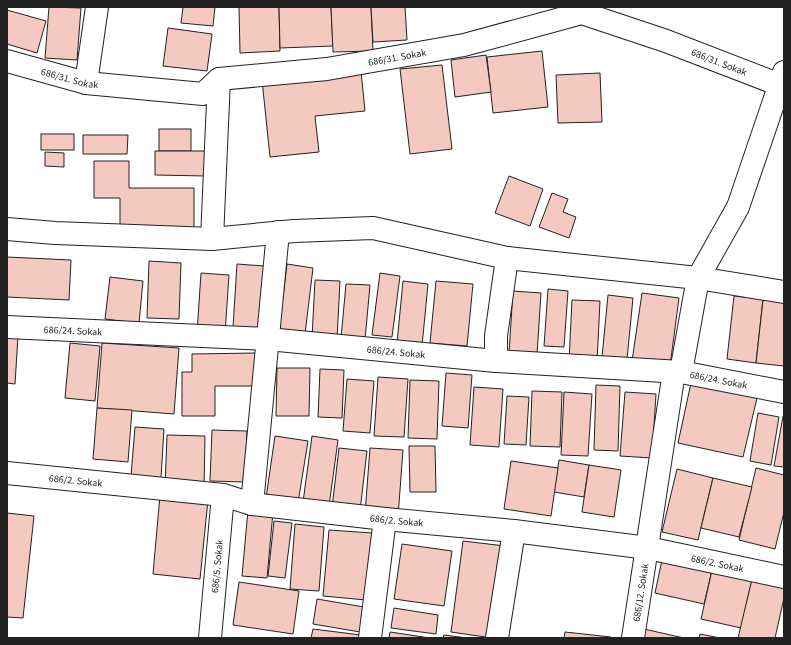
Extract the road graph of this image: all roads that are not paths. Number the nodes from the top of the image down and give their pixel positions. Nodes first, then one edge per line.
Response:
1 (97, 7) edge
2 (7, 61) edge
3 (782, 78) edge
4 (218, 79) junction
5 (86, 83) junction
6 (7, 229) edge
7 (38, 231) junction
8 (278, 232) junction
9 (7, 239) edge
10 (212, 239) junction
11 (507, 258) junction
12 (698, 278) junction
13 (784, 292) edge
14 (7, 327) edge
15 (268, 339) junction
16 (496, 361) junction
17 (678, 372) junction
18 (784, 392) edge
19 (7, 473) edge
20 (223, 494) junction
21 (252, 504) junction
22 (385, 519) junction
23 (514, 531) junction
24 (648, 548) junction
25 (784, 577) edge
26 (210, 638) edge
27 (370, 638) edge
28 (497, 638) edge
29 (633, 638) edge

1 - 5 street
2 - 5 street, 686/31. Sokak
3 - 4 street, 686/31. Sokak
3 - 12 street, 686/12. Sokak
4 - 5 street, 686/31. Sokak
4 - 10 street
6 - 7 street
7 - 9 street
7 - 10 street
8 - 10 street
8 - 11 street
8 - 15 street
11 - 12 street
11 - 16 street
12 - 13 street
12 - 17 street, 686/12. Sokak
14 - 15 street, 686/24. Sokak
15 - 16 street, 686/24. Sokak
15 - 21 street
16 - 17 street, 686/24. Sokak
17 - 18 street, 686/24. Sokak
17 - 24 street, 686/12. Sokak
19 - 20 street, 686/2. Sokak
20 - 21 street, 686/2. Sokak
20 - 26 street, 686/5. Sokak
21 - 22 street, 686/2. Sokak
22 - 23 street, 686/2. Sokak
22 - 27 street
23 - 24 street, 686/2. Sokak
23 - 28 street
24 - 25 street, 686/2. Sokak
24 - 29 street, 686/12. Sokak

